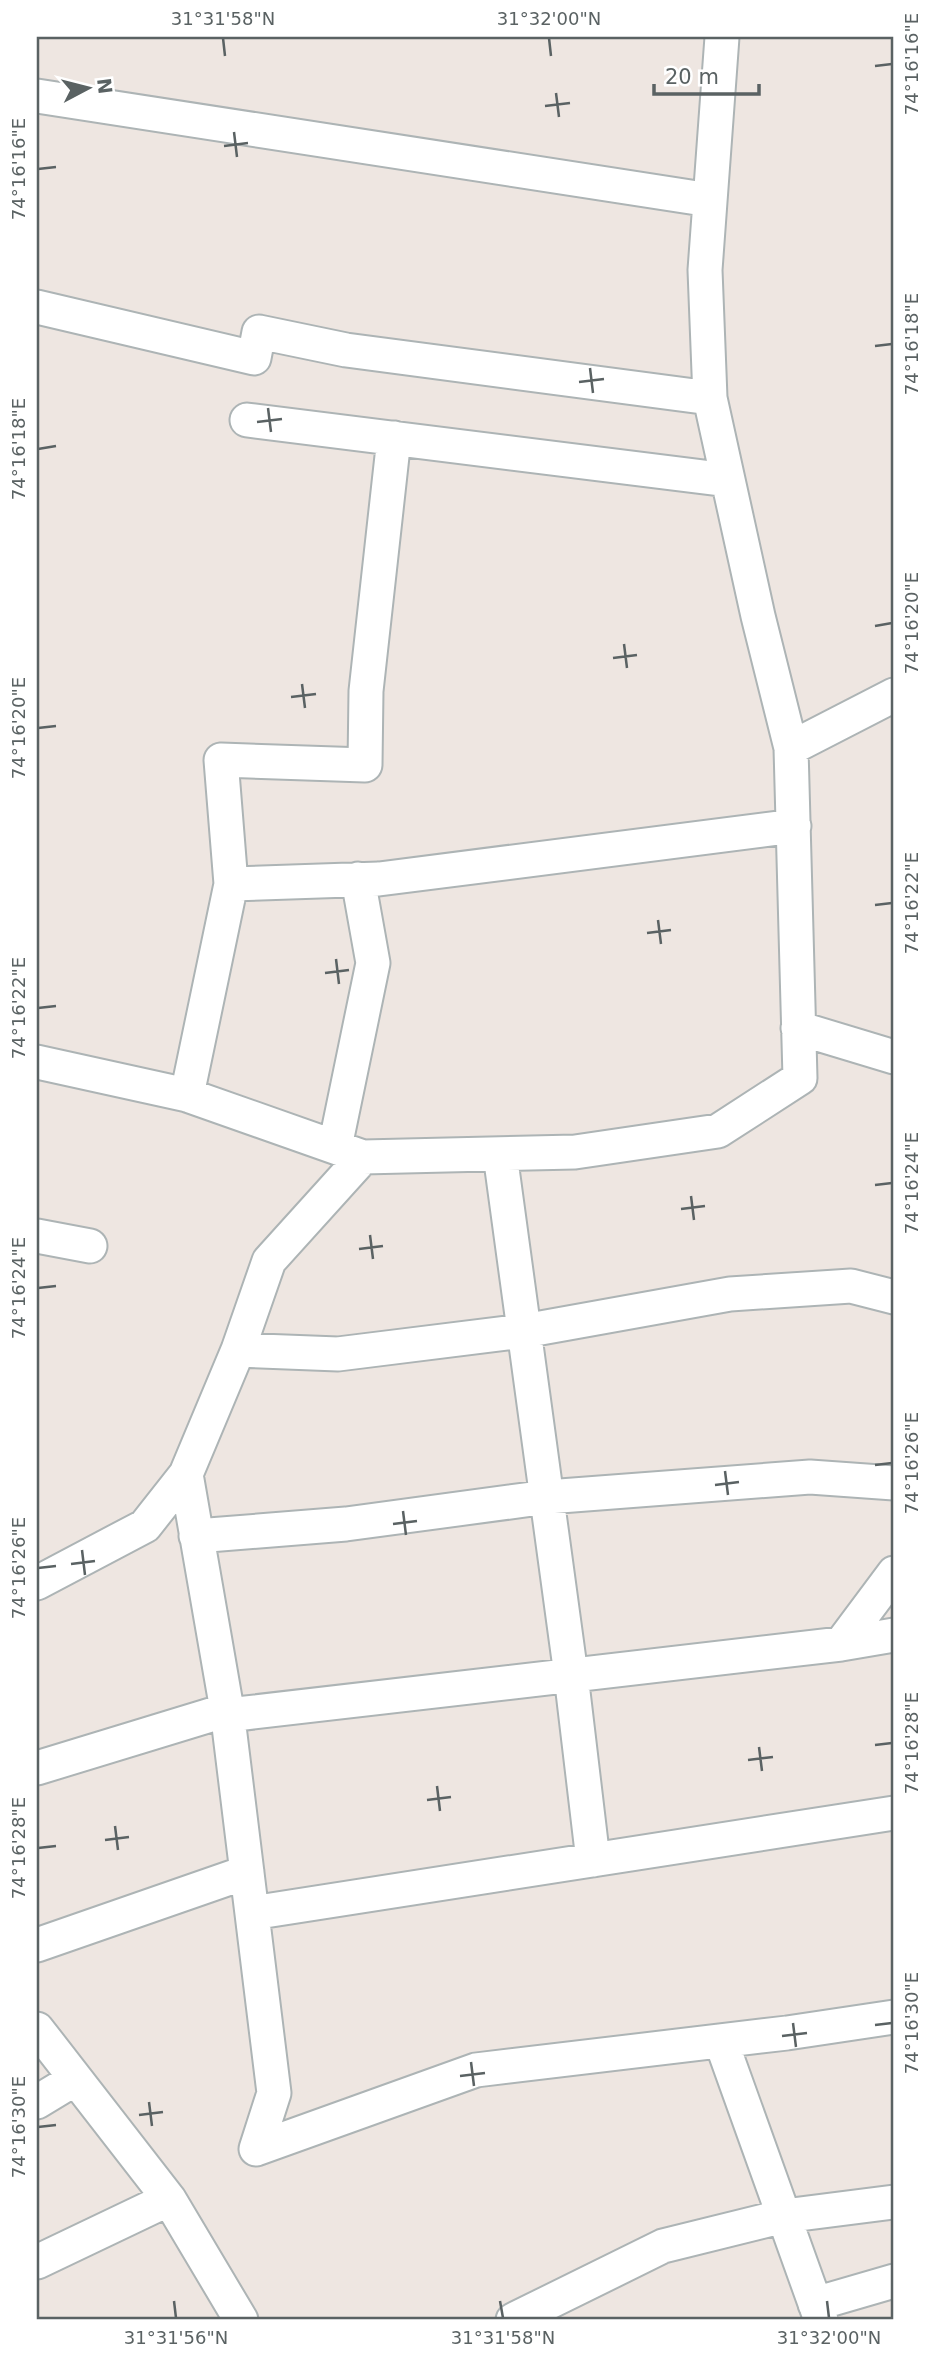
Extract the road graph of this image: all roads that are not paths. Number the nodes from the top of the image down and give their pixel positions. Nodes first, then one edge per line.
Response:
1 (722, 37) edge
2 (37, 96) edge
3 (710, 200) junction
4 (37, 307) edge
5 (710, 398) junction
6 (247, 420) dead end
7 (394, 438) junction
8 (728, 480) junction
9 (894, 695) edge
10 (792, 748) junction
11 (794, 826) junction
12 (358, 879) junction
13 (231, 884) junction
14 (798, 1028) junction
15 (894, 1056) edge
16 (37, 1062) edge
17 (187, 1095) junction
18 (349, 1152) junction
19 (500, 1154) junction
20 (37, 1236) edge
21 (90, 1246) dead end
22 (894, 1297) edge
23 (524, 1332) junction
24 (238, 1350) junction
25 (186, 1474) junction
26 (894, 1483) edge
27 (547, 1497) junction
28 (196, 1536) junction
29 (894, 1573) edge
30 (37, 1583) edge
31 (894, 1635) edge
32 (841, 1644) junction
33 (571, 1675) junction
34 (227, 1712) junction
35 (37, 1768) edge
36 (894, 1813) edge
37 (593, 1860) junction
38 (247, 1872) junction
39 (252, 1913) junction
40 (37, 1945) edge
41 (894, 2017) edge
42 (37, 2029) edge
43 (721, 2041) junction
44 (75, 2079) junction
45 (37, 2102) edge
46 (169, 2199) junction
47 (894, 2202) edge
48 (784, 2216) junction
49 (37, 2262) edge
50 (894, 2281) edge
51 (818, 2312) edge
52 (241, 2320) edge
53 (513, 2320) edge

1 - 3 street
2 - 3 street
3 - 5 street
4 - 5 street
5 - 8 street
6 - 7 street
7 - 8 street
7 - 13 street
8 - 10 street
9 - 10 street
10 - 11 street
11 - 12 street
11 - 14 street
12 - 13 street
12 - 18 street
13 - 17 street
14 - 15 street
14 - 19 street
16 - 17 street
17 - 18 street
18 - 19 street
18 - 24 street
19 - 23 street
20 - 21 street
22 - 23 street
23 - 24 street
23 - 27 street
24 - 25 street
25 - 28 street
25 - 30 street
26 - 27 street
27 - 28 street
27 - 33 street
28 - 34 street
29 - 32 street
31 - 32 street
32 - 33 street
33 - 34 street
33 - 37 street
34 - 35 street
34 - 38 street
36 - 37 street
37 - 39 street
38 - 39 street
38 - 40 street
39 - 43 street
41 - 43 street
42 - 44 street
43 - 48 street
44 - 45 street
44 - 46 street
46 - 49 street
46 - 52 street
47 - 48 street
48 - 51 street
48 - 53 street
50 - 51 street

